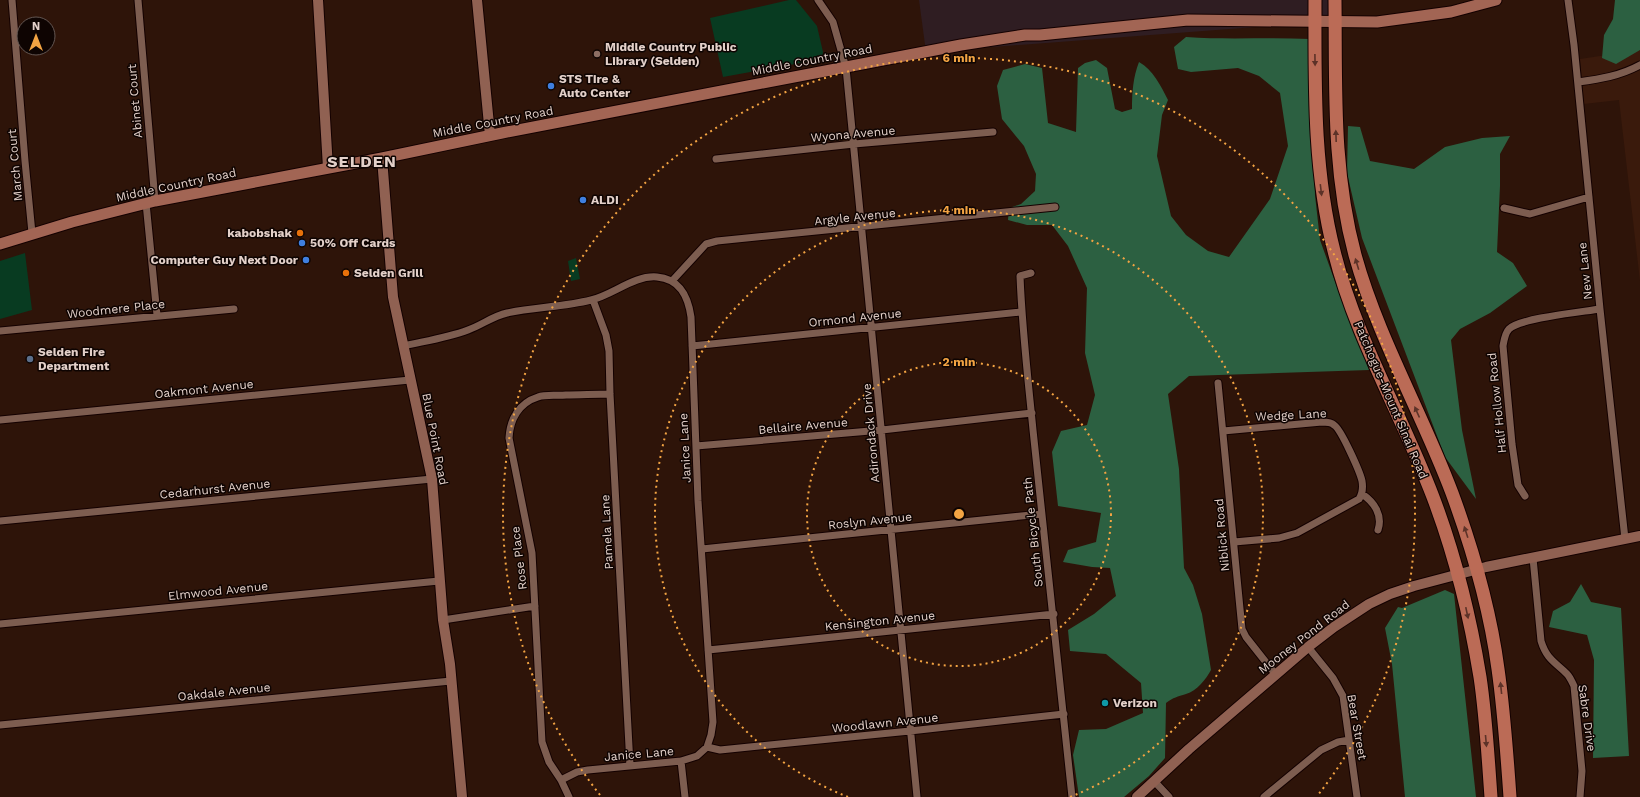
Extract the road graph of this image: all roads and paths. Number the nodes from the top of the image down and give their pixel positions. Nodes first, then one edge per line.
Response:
1 (12, 0) edge
2 (138, 0) edge
3 (318, 0) edge
4 (477, 0) edge
5 (818, 0) edge
6 (1315, 0) edge
7 (1335, 0) edge
8 (1496, 0) edge
9 (1568, 0) edge
10 (1315, 21) junction
11 (1335, 21) junction
12 (1640, 65) edge
13 (846, 68) junction
14 (1578, 82) junction
15 (993, 132) dead end
16 (490, 135) junction
17 (854, 144) junction
18 (382, 158) junction
19 (716, 159) dead end
20 (328, 168) junction
21 (1589, 197) junction
22 (150, 202) junction
23 (1055, 207) dead end
24 (1504, 208) dead end
25 (862, 227) junction
26 (32, 233) junction
27 (0, 244) edge
28 (1031, 273) dead end
29 (672, 281) junction
30 (593, 300) junction
31 (234, 309) dead end
32 (1600, 309) junction
33 (1021, 312) junction
34 (157, 315) junction
35 (872, 327) junction
36 (0, 331) edge
37 (403, 346) junction
38 (692, 346) junction
39 (410, 380) junction
40 (1218, 383) dead end
41 (610, 394) junction
42 (1032, 413) junction
43 (0, 420) edge
44 (882, 430) junction
45 (1223, 431) junction
46 (696, 446) junction
47 (432, 479) junction
48 (1362, 494) junction
49 (1525, 496) dead end
50 (1042, 514) junction
51 (0, 521) edge
52 (891, 530) junction
53 (1378, 530) dead end
54 (1640, 536) edge
55 (1625, 539) junction
56 (1234, 542) junction
57 (702, 549) junction
58 (1533, 558) junction
59 (1477, 570) junction
60 (1458, 575) junction
61 (439, 581) junction
62 (535, 606) junction
63 (1054, 614) junction
64 (442, 620) junction
65 (0, 624) edge
66 (902, 630) junction
67 (1308, 647) junction
68 (708, 650) junction
69 (1276, 675) junction
70 (450, 681) junction
71 (1064, 714) junction
72 (0, 725) edge
73 (910, 731) junction
74 (1349, 740) junction
75 (707, 747) junction
76 (681, 761) junction
77 (630, 765) junction
78 (561, 780) junction
79 (1154, 781) junction
80 (462, 797) edge
81 (569, 797) edge
82 (685, 797) edge
83 (917, 797) edge
84 (1072, 797) edge
85 (1137, 797) edge
86 (1169, 797) edge
87 (1264, 797) edge
88 (1357, 797) edge
89 (1491, 797) edge
90 (1510, 797) edge
91 (1580, 797) edge

1 - 26 street, March Court
2 - 22 street, Abinet Court
3 - 20 street
4 - 16 street
5 - 13 street, Adirondack Drive
6 - 10 highway, Patchogue-Mount Sinai Road
7 - 11 highway, Patchogue-Mount Sinai Road
8 - 11 main road, Middle Country Road
9 - 14 street, New Lane
10 - 11 main road, Middle Country Road
10 - 13 main road, Middle Country Road
10 -> 60 highway, Patchogue-Mount Sinai Road
59 -> 11 highway, Patchogue-Mount Sinai Road
12 - 14 street
13 - 16 main road, Middle Country Road
13 - 17 street, Adirondack Drive
14 - 21 street, New Lane
15 - 17 street, Wyona Avenue
16 - 18 main road, Middle Country Road
17 - 19 street, Wyona Avenue
17 - 25 street, Adirondack Drive
18 - 20 main road, Middle Country Road
18 - 37 street, Blue Point Road
20 - 22 main road, Middle Country Road
21 - 24 street
21 - 32 street, New Lane
22 - 26 main road, Middle Country Road
22 - 34 street, Abinet Court
23 - 25 street, Argyle Avenue
25 - 29 street, Argyle Avenue
25 - 35 street, Adirondack Drive
26 - 27 main road, Middle Country Road
28 - 33 street, South Bicycle Path
29 - 30 street
29 - 38 street, Janice Lane
30 - 37 street
30 - 41 street, Pamela Lane
31 - 34 street, Woodmere Place
32 - 49 street, Half Hollow Road
32 - 55 street, New Lane
33 - 35 street, Ormond Avenue
33 - 42 street, South Bicycle Path
34 - 36 street, Woodmere Place
35 - 38 street, Ormond Avenue
35 - 44 street, Adirondack Drive
37 - 39 street, Blue Point Road
38 - 46 street, Janice Lane
39 - 43 street, Oakmont Avenue
39 - 47 street, Blue Point Road
40 - 45 street, Niblick Road
41 - 62 street, Rose Place
41 - 77 street, Pamela Lane
42 - 44 street, Bellaire Avenue
42 - 50 street, South Bicycle Path
44 - 46 street, Bellaire Avenue
44 - 52 street, Adirondack Drive
45 - 48 street, Wedge Lane
45 - 56 street, Niblick Road
46 - 57 street, Janice Lane
47 - 51 street, Cedarhurst Avenue
47 - 61 street, Blue Point Road
48 - 53 street
48 - 56 street
50 - 52 street, Roslyn Avenue
50 - 63 street, South Bicycle Path
52 - 57 street, Roslyn Avenue
52 - 66 street, Adirondack Drive
54 - 55 street, Mooney Pond Road
55 - 58 street, Mooney Pond Road
56 - 69 street, Niblick Road
57 - 68 street, Janice Lane
58 - 59 street, Mooney Pond Road
58 - 91 street, Sabre Drive
59 - 60 street, Mooney Pond Road
90 -> 59 highway, Patchogue-Mount Sinai Road
60 - 67 street, Mooney Pond Road
60 -> 89 highway, Patchogue-Mount Sinai Road
61 - 64 street, Blue Point Road
61 - 65 street, Elmwood Avenue
62 - 64 street
62 - 78 street, Rose Place
63 - 66 street, Kensington Avenue
63 - 71 street, South Bicycle Path
64 - 70 street, Blue Point Road
66 - 68 street, Kensington Avenue
66 - 73 street, Adirondack Drive
67 - 69 street, Mooney Pond Road
67 - 74 street, Bear Street
68 - 75 street, Janice Lane
69 - 79 street, Mooney Pond Road
70 - 72 street, Oakdale Avenue
70 - 80 street, Blue Point Road
71 - 73 street, Woodlawn Avenue
71 - 84 street, South Bicycle Path
73 - 75 street, Woodlawn Avenue
73 - 83 street, Adirondack Drive
74 - 87 street
74 - 88 street, Bear Street
75 - 76 street, Janice Lane
76 - 77 street, Janice Lane
76 - 82 street
77 - 78 street, Janice Lane
78 - 81 street, Rose Place
79 - 85 street, Mooney Pond Road
79 - 86 street

